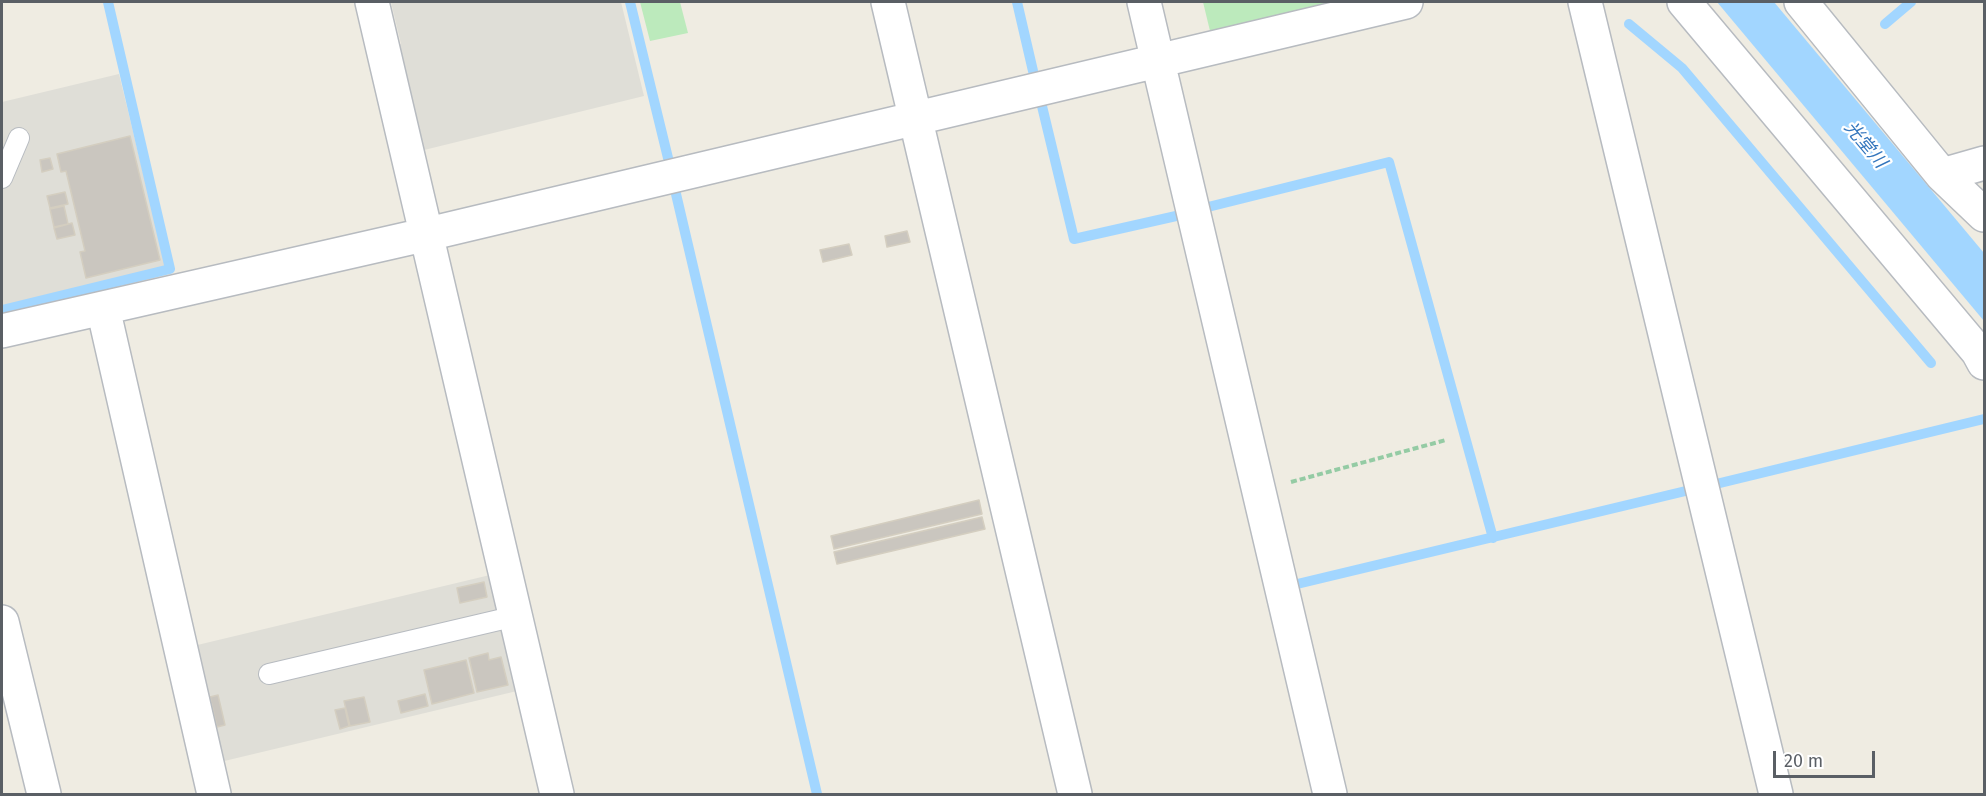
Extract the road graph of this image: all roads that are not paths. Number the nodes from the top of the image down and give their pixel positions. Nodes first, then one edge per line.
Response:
1 (372, 2) edge
2 (888, 2) edge
3 (1144, 2) edge
4 (1406, 2) edge
5 (1585, 2) edge
6 (1684, 2) edge
7 (1801, 2) edge
8 (1158, 60) junction
9 (916, 118) junction
10 (19, 138) dead end
11 (1984, 163) edge
12 (1942, 174) junction
13 (2, 178) edge
14 (1984, 215) edge
15 (428, 234) junction
16 (103, 308) junction
17 (2, 331) edge
18 (1984, 363) edge
19 (516, 616) junction
20 (2, 622) edge
21 (269, 674) dead end
22 (44, 795) edge
23 (214, 795) edge
24 (558, 795) edge
25 (1075, 795) edge
26 (1330, 795) edge
27 (1776, 795) edge

1 - 15 street
2 - 9 street
3 - 8 street
4 - 8 street
5 - 27 street
6 - 18 street
7 - 12 street
8 - 9 street
8 - 26 street
9 - 15 street
9 - 25 street
10 - 13 lane
11 - 12 street
12 - 14 street
15 - 16 street
15 - 19 street
16 - 17 street
16 - 23 street
19 - 21 lane
19 - 24 street
20 - 22 street

